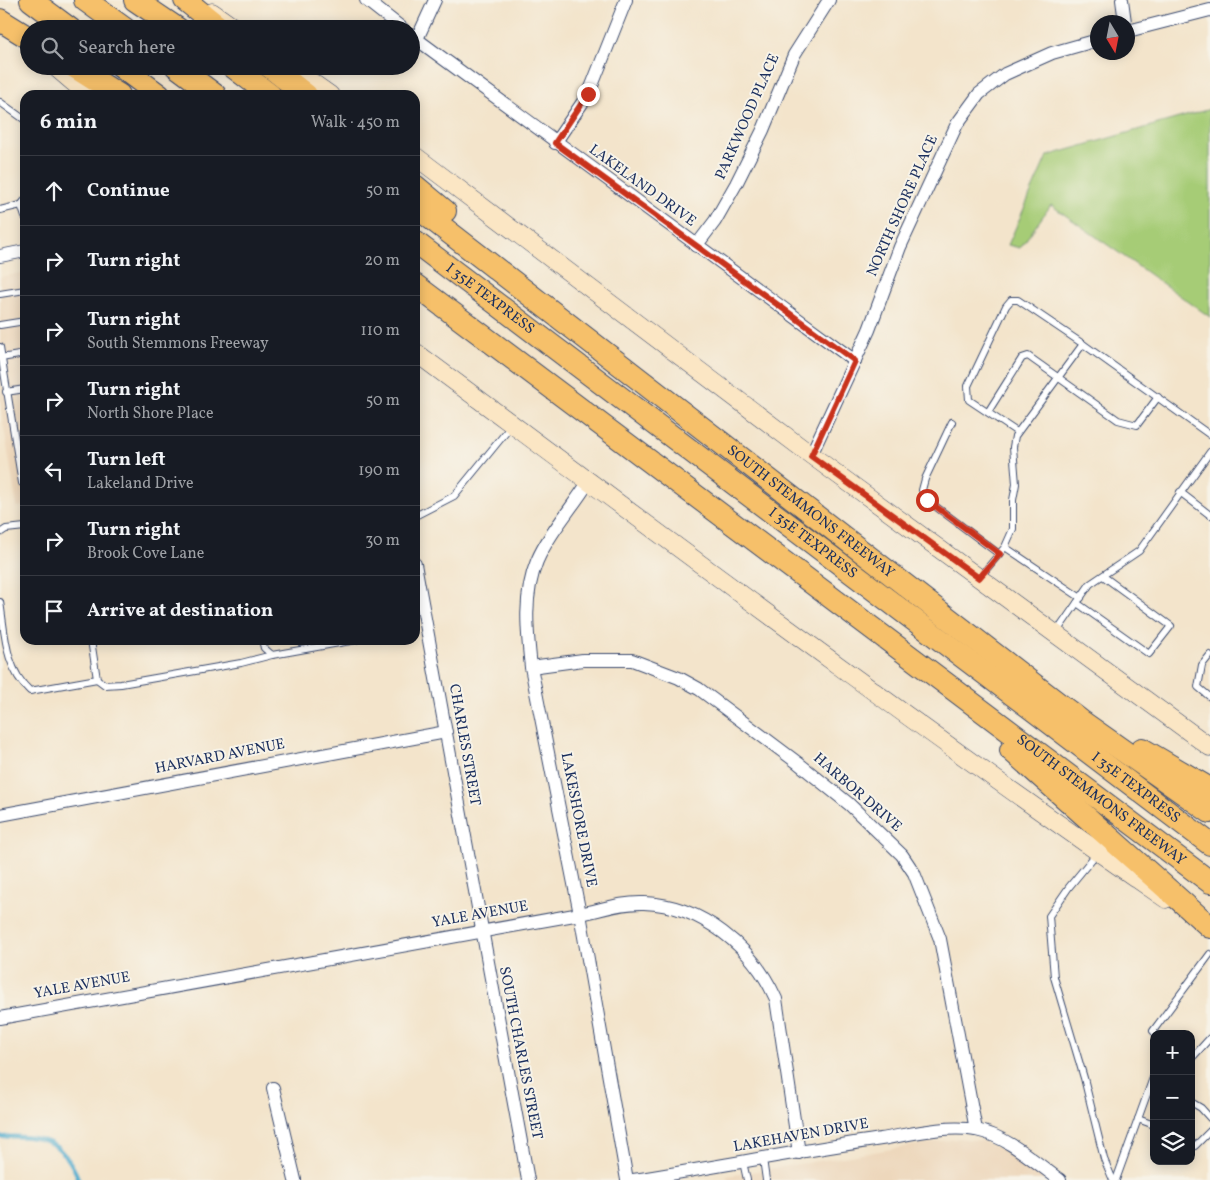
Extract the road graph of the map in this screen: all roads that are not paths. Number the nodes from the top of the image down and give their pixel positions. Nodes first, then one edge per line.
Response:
1 (31, 0) edge
2 (85, 0) edge
3 (91, 0) edge
4 (135, 0) edge
5 (185, 0) edge
6 (195, 0) edge
7 (366, 0) edge
8 (435, 0) edge
9 (626, 0) edge
10 (829, 0) edge
11 (1122, 0) edge
12 (1210, 10) edge
13 (1124, 15) edge
14 (0, 20) edge
15 (58, 20) edge
16 (112, 20) edge
17 (117, 20) edge
18 (165, 20) edge
19 (211, 20) edge
20 (223, 20) edge
21 (392, 20) edge
22 (420, 26) edge
23 (1135, 29) edge
24 (20, 32) edge
25 (20, 37) edge
26 (420, 42) edge
27 (1090, 43) edge
28 (65, 75) edge
29 (87, 75) edge
30 (132, 75) edge
31 (189, 75) edge
32 (244, 75) edge
33 (280, 75) edge
34 (302, 75) edge
35 (82, 90) edge
36 (111, 90) edge
37 (152, 90) edge
38 (208, 90) edge
39 (263, 90) edge
40 (300, 90) edge
41 (323, 90) edge
42 (0, 102) edge
43 (20, 116) edge
44 (555, 143) junction
45 (420, 160) edge
46 (420, 190) edge
47 (20, 204) edge
48 (0, 210) edge
49 (420, 210) edge
50 (420, 246) edge
51 (696, 246) junction
52 (20, 252) edge
53 (0, 256) edge
54 (420, 290) edge
55 (20, 291) edge
56 (0, 294) edge
57 (20, 322) edge
58 (0, 326) edge
59 (1083, 344) junction
60 (0, 347) edge
61 (20, 355) edge
62 (420, 356) edge
63 (2, 358) junction
64 (855, 361) junction
65 (631, 372) junction
66 (1059, 377) junction
67 (20, 390) edge
68 (6, 392) junction
69 (1158, 397) junction
70 (988, 412) junction
71 (952, 422) dead end
72 (512, 424) junction
73 (1018, 432) junction
74 (1210, 435) edge
75 (1210, 452) edge
76 (811, 456) junction
77 (20, 472) edge
78 (589, 481) junction
79 (1180, 492) junction
80 (420, 513) edge
81 (1210, 515) edge
82 (20, 528) edge
83 (0, 533) edge
84 (1005, 547) junction
85 (1000, 554) junction
86 (797, 572) junction
87 (1103, 576) junction
88 (979, 578) junction
89 (420, 591) edge
90 (1079, 601) junction
91 (0, 602) edge
92 (1056, 634) junction
93 (91, 645) edge
94 (263, 645) edge
95 (328, 645) edge
96 (1210, 654) edge
97 (272, 655) junction
98 (531, 667) junction
99 (98, 679) junction
100 (1210, 697) edge
101 (1081, 721) junction
102 (446, 732) junction
103 (1210, 747) edge
104 (1210, 789) edge
105 (1210, 812) edge
106 (0, 815) edge
107 (1210, 844) edge
108 (1098, 852) junction
109 (1210, 882) edge
110 (580, 914) junction
111 (1210, 929) edge
112 (481, 932) junction
113 (1210, 954) edge
114 (0, 1018) edge
115 (1154, 1030) edge
116 (1210, 1038) edge
117 (1195, 1055) edge
118 (274, 1088) dead end
119 (1150, 1095) edge
120 (1195, 1104) edge
121 (1210, 1118) edge
122 (1138, 1119) junction
123 (1150, 1124) edge
124 (976, 1130) junction
125 (1210, 1131) edge
126 (1195, 1146) edge
127 (799, 1153) junction
128 (763, 1159) junction
129 (743, 1162) junction
130 (295, 1180) edge
131 (528, 1180) edge
132 (627, 1180) edge
133 (633, 1180) edge
134 (747, 1180) edge
135 (766, 1180) edge
136 (1060, 1180) edge
137 (1115, 1180) edge

1 - 15 highway
2 - 16 highway
3 - 17 highway
4 - 18 highway
5 - 19 highway
6 - 20 main road
7 - 21 street
8 - 22 street
9 - 44 street
10 - 51 street, PARKWOOD PLACE
11 - 13 street
12 - 23 street
14 - 24 highway
14 - 25 main road
26 - 44 street, LAKELAND DRIVE
27 - 64 street, NORTH SHORE PLACE
28 - 35 main road
29 - 36 highway
30 - 37 highway
31 - 38 highway
32 - 39 highway
33 - 40 highway
34 - 41 main road
42 - 43 lane
44 - 51 street, LAKELAND DRIVE
45 - 76 main road
46 - 65 highway
47 - 48 lane
49 - 65 highway, SOUTH STEMMONS FREEWAY
50 - 107 highway, I 35E TEXPRESS
51 - 64 street, LAKELAND DRIVE
52 - 53 street
54 - 86 highway, SOUTH STEMMONS FREEWAY
55 - 56 lane
57 - 58 lane
59 - 66 lane
59 - 69 lane
59 - 70 lane
60 - 63 lane
61 - 63 lane
62 - 72 main road
63 - 68 lane
64 - 76 street, NORTH SHORE PLACE
65 - 101 highway, SOUTH STEMMONS FREEWAY
66 - 69 lane
66 - 70 lane
66 - 73 lane
67 - 68 lane
68 - 77 lane
69 - 74 lane
70 - 73 lane
71 - 85 lane
72 - 78 main road
72 - 80 lane
73 - 84 lane
75 - 79 lane
76 - 88 main road
78 - 98 street, LAKESHORE DRIVE
78 - 108 main road
79 - 81 lane
79 - 87 lane
82 - 83 lane
84 - 85 lane
84 - 90 lane
85 - 88 lane
86 - 109 highway, SOUTH STEMMONS FREEWAY
86 - 111 highway
87 - 90 lane
87 - 90 lane
88 - 92 main road
89 - 102 street, CHARLES STREET
90 - 92 lane
91 - 99 lane
92 - 103 main road
93 - 99 lane
94 - 97 lane
95 - 97 lane
96 - 100 lane
97 - 99 lane
98 - 110 street, LAKESHORE DRIVE
98 - 124 street, HARBOR DRIVE
101 - 104 highway
101 - 105 highway, SOUTH STEMMONS FREEWAY
102 - 106 street, HARVARD AVENUE
102 - 112 street, CHARLES STREET
108 - 111 main road
108 - 137 lane
110 - 112 street, YALE AVENUE
110 - 127 street, YALE AVENUE
110 - 132 street, LAKESHORE DRIVE
112 - 114 street, YALE AVENUE
112 - 131 street, SOUTH CHARLES STREET
113 - 115 lane
116 - 117 lane
118 - 130 street
119 - 122 lane
120 - 121 lane
122 - 123 lane
122 - 137 lane
124 - 127 street, LAKEHAVEN DRIVE
124 - 136 street
125 - 126 lane
127 - 128 street, LAKEHAVEN DRIVE
128 - 129 street, LAKEHAVEN DRIVE
128 - 135 lane
129 - 133 street, LAKEHAVEN DRIVE
129 - 134 lane

